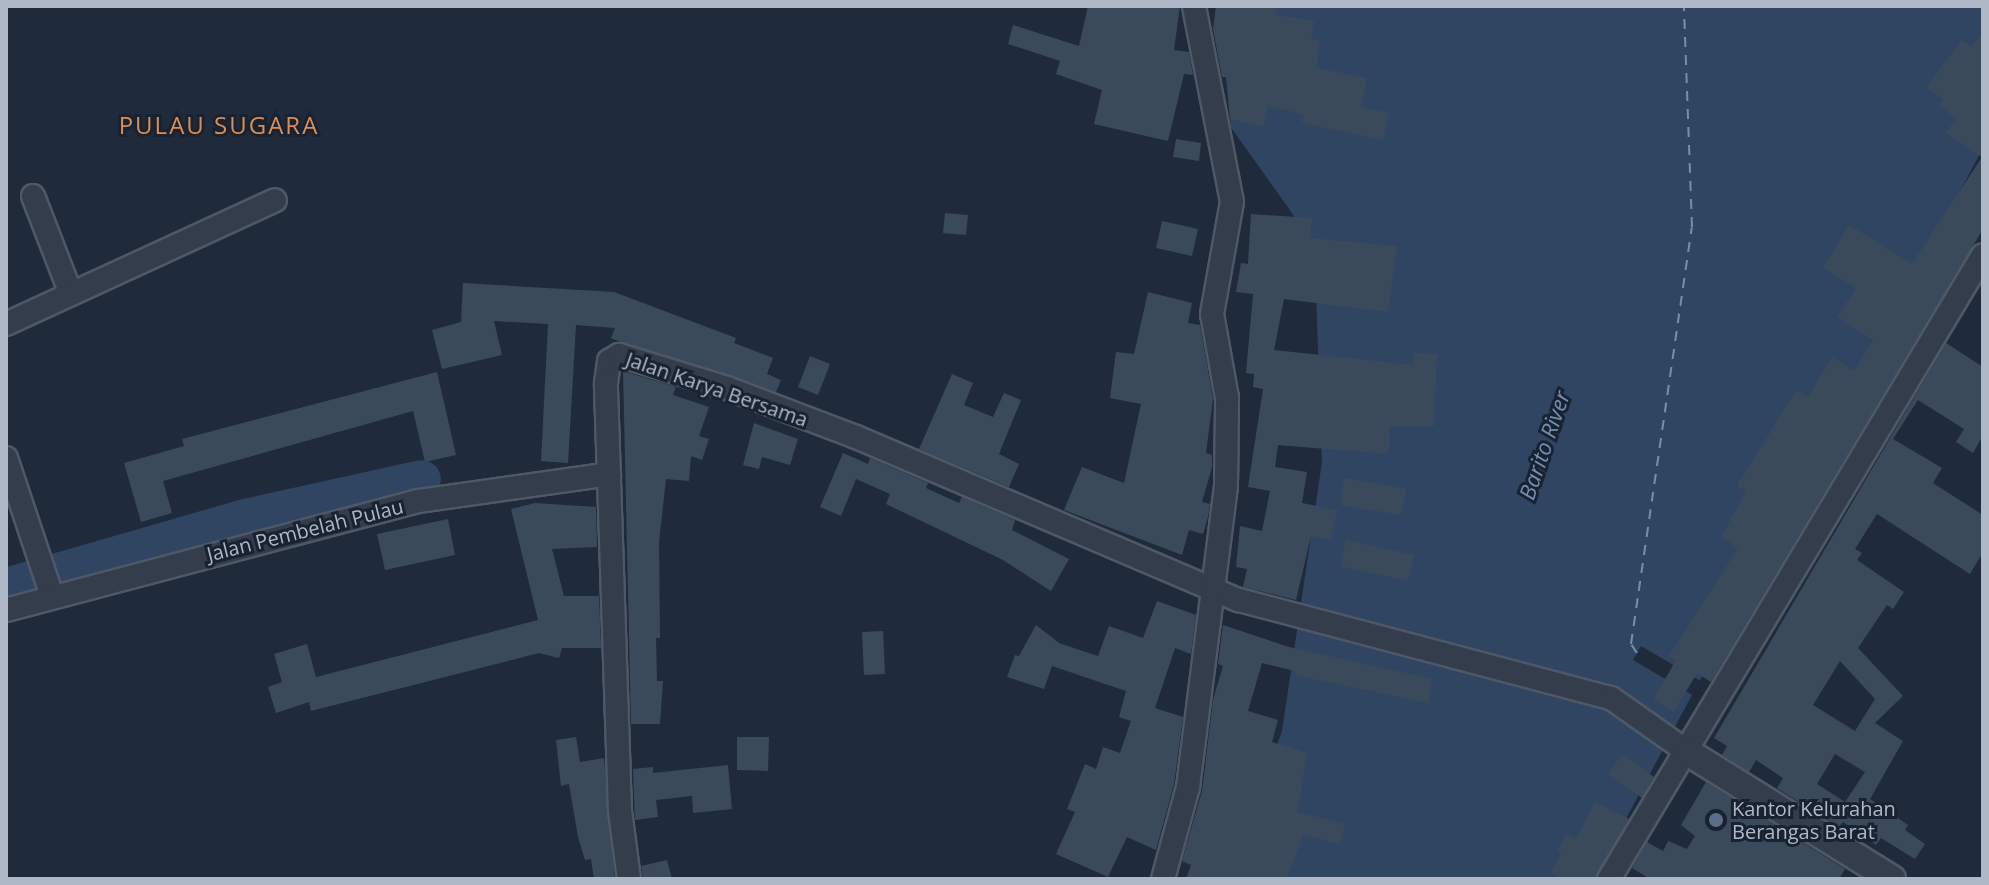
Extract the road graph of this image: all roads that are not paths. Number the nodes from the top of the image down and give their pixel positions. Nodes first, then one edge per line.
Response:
1 (1193, 6) edge
2 (33, 196) dead end
3 (275, 200) dead end
4 (1983, 255) edge
5 (71, 294) junction
6 (6, 324) edge
7 (6, 458) edge
8 (609, 474) junction
9 (49, 588) junction
10 (1216, 590) junction
11 (6, 610) edge
12 (1685, 749) junction
13 (629, 879) edge
14 (1163, 879) edge
15 (1609, 879) edge
16 (1892, 879) edge

1 - 10 street
2 - 5 street
3 - 5 street
4 - 12 street
5 - 6 street
7 - 9 street
8 - 9 street, Jalan Pembelah Pulau
8 - 10 street, Jalan Karya Bersama
8 - 13 street, Jalan Karya Bersama
9 - 11 street, Jalan Pembelah Pulau
10 - 12 street
10 - 14 street
12 - 15 street
12 - 16 street

